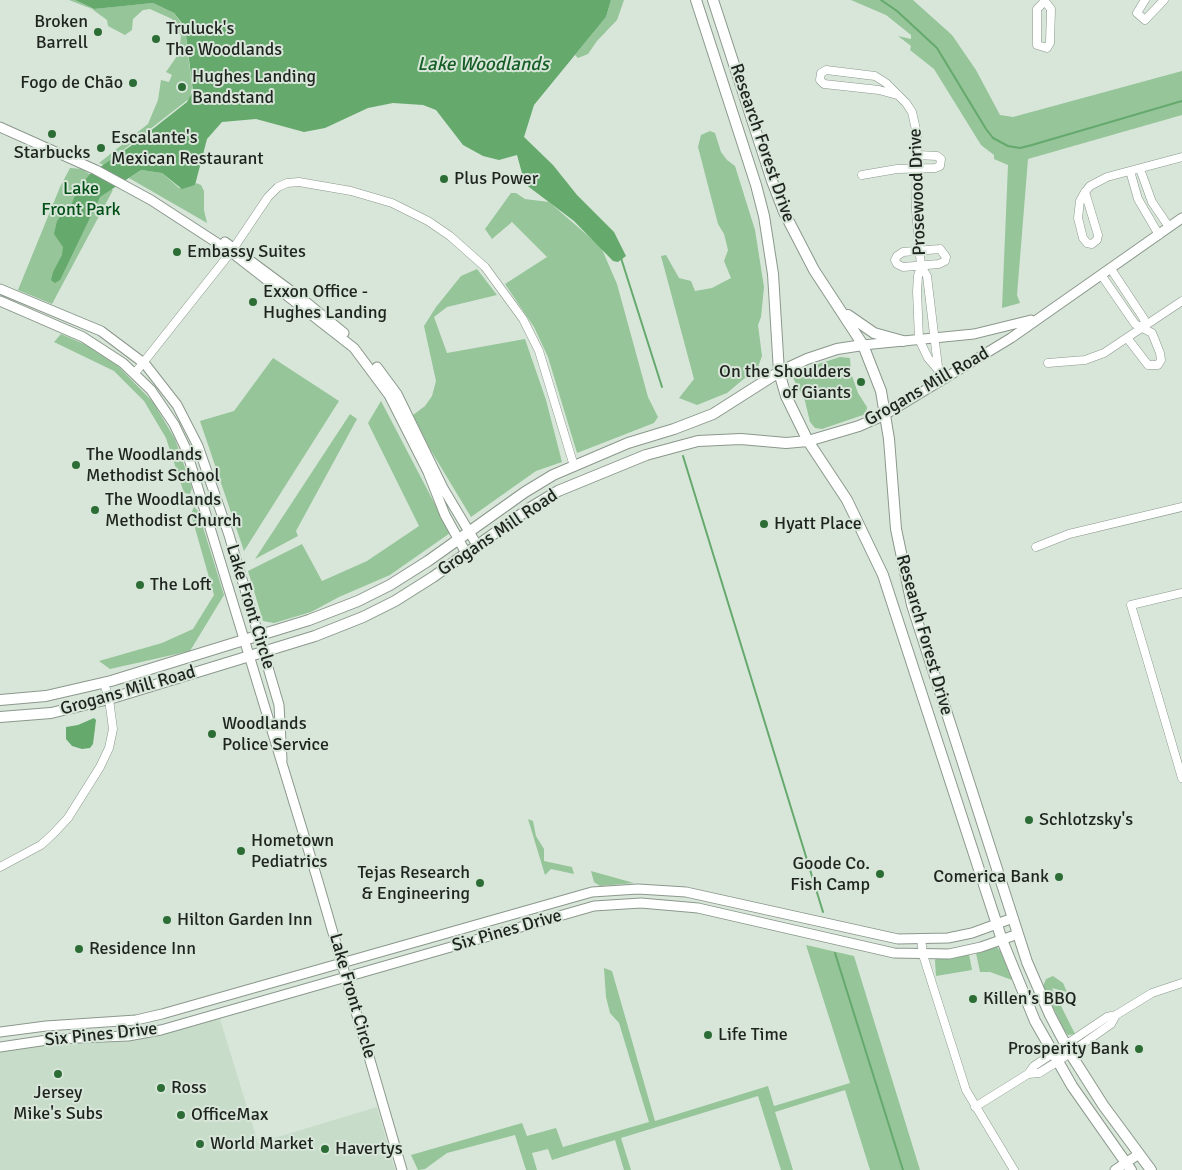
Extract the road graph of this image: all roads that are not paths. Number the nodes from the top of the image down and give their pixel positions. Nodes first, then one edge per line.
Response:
1 (696, 0) edge
2 (1145, 0) edge
3 (1164, 0) edge
4 (1044, 1) edge
5 (714, 4) edge
6 (897, 95) junction
7 (728, 100) junction
8 (753, 123) junction
9 (0, 127) edge
10 (917, 155) junction
11 (1181, 159) edge
12 (916, 168) junction
13 (1140, 169) junction
14 (1130, 171) junction
15 (862, 175) dead end
16 (1085, 192) junction
17 (1182, 218) edge
18 (1169, 227) junction
19 (1159, 235) junction
20 (232, 249) junction
21 (919, 250) junction
22 (921, 266) junction
23 (1111, 269) junction
24 (1102, 276) junction
25 (0, 289) edge
26 (0, 301) edge
27 (1182, 301) edge
28 (841, 309) junction
29 (1039, 317) junction
30 (1144, 327) junction
31 (934, 338) junction
32 (919, 339) junction
33 (1128, 339) junction
34 (903, 341) junction
35 (863, 345) junction
36 (144, 363) junction
37 (1048, 363) dead end
38 (938, 367) junction
39 (779, 372) junction
40 (135, 373) junction
41 (946, 379) junction
42 (886, 414) junction
43 (808, 441) junction
44 (574, 466) junction
45 (1182, 507) edge
46 (468, 531) junction
47 (458, 540) junction
48 (477, 545) junction
49 (1036, 547) dead end
50 (466, 553) junction
51 (1182, 593) edge
52 (348, 605) junction
53 (354, 620) junction
54 (902, 628) junction
55 (920, 633) junction
56 (258, 635) junction
57 (243, 640) junction
58 (263, 652) junction
59 (248, 656) junction
60 (104, 682) junction
61 (109, 699) junction
62 (0, 700) edge
63 (0, 717) edge
64 (283, 765) junction
65 (949, 775) junction
66 (1182, 778) edge
67 (970, 786) junction
68 (0, 867) edge
69 (700, 894) junction
70 (698, 908) junction
71 (797, 917) junction
72 (1013, 918) junction
73 (997, 924) junction
74 (793, 931) junction
75 (1018, 934) junction
76 (921, 938) junction
77 (1002, 940) junction
78 (923, 955) junction
79 (342, 963) junction
80 (346, 977) junction
81 (1182, 983) edge
82 (207, 1003) junction
83 (211, 1018) junction
84 (107, 1022) junction
85 (0, 1032) edge
86 (109, 1036) junction
87 (0, 1047) edge
88 (1068, 1049) junction
89 (1054, 1058) junction
90 (975, 1107) junction
91 (1139, 1154) junction
92 (1128, 1166) edge
93 (1148, 1169) edge
94 (402, 1170) edge
95 (1014, 1170) edge
96 (1114, 1170) edge

1 - 7 main road, Research Forest Drive
2 - 3 street
4 - 4 street
5 - 8 main road, Research Forest Drive
6 - 6 street, Prosewood Drive
6 - 10 street, Prosewood Drive
7 - 8 main road
7 - 39 main road, Research Forest Drive
8 - 28 main road, Research Forest Drive
9 - 20 street
10 - 12 street, Prosewood Drive
10 - 12 street
11 - 13 street
12 - 15 street
12 - 21 street, Prosewood Drive
13 - 14 street
13 - 18 street
14 - 16 street
14 - 19 street
16 - 16 street
17 - 18 street, Grogans Mill Road
18 - 19 street, Grogans Mill Road
19 - 23 street, Grogans Mill Road
20 - 36 street
20 - 44 street
20 - 46 street
20 - 47 street
21 - 22 street, Prosewood Drive
21 - 22 street
21 - 22 street
22 - 31 street, Prosewood Drive
22 - 32 street, Prosewood Drive
23 - 24 street, Grogans Mill Road
23 - 30 street
24 - 29 street, Grogans Mill Road
24 - 30 street
25 - 36 street, Lake Front Circle
26 - 40 street, Lake Front Circle
27 - 30 street
28 - 34 main road
28 - 35 main road, Research Forest Drive
29 - 31 street, Grogans Mill Road
29 - 41 street, Grogans Mill Road
30 - 33 street
30 - 33 street
31 - 32 street, Grogans Mill Road
31 - 38 street, Prosewood Drive
32 - 34 street, Grogans Mill Road
32 - 38 street, Prosewood Drive
33 - 37 street
34 - 35 street, Grogans Mill Road
35 - 39 main road, Grogans Mill Road
35 - 42 main road, Research Forest Drive
36 - 40 street
36 - 56 street, Lake Front Circle
38 - 41 street, Prosewood Drive
39 - 43 main road, Research Forest Drive
39 - 44 main road, Grogans Mill Road
40 - 57 street, Lake Front Circle
41 - 42 street, Grogans Mill Road
42 - 43 main road, Grogans Mill Road
42 - 55 main road, Research Forest Drive
43 - 48 main road, Grogans Mill Road
43 - 54 main road, Research Forest Drive
44 - 46 main road, Grogans Mill Road
45 - 49 street
46 - 47 main road, Grogans Mill Road
46 - 48 street
47 - 50 street
47 - 52 main road, Grogans Mill Road
48 - 50 main road, Grogans Mill Road
50 - 53 main road, Grogans Mill Road
51 - 66 street
52 - 53 main road
52 - 56 main road, Grogans Mill Road
53 - 58 main road, Grogans Mill Road
54 - 55 main road
54 - 65 main road, Research Forest Drive
55 - 67 main road, Research Forest Drive
56 - 57 main road, Grogans Mill Road
56 - 58 street, Lake Front Circle
57 - 59 street, Lake Front Circle
57 - 60 main road, Grogans Mill Road
58 - 59 main road, Grogans Mill Road
58 - 64 street, Lake Front Circle
59 - 61 main road, Grogans Mill Road
59 - 64 street, Lake Front Circle
60 - 61 street
60 - 62 main road, Grogans Mill Road
61 - 63 main road, Grogans Mill Road
61 - 68 street
64 - 79 street, Lake Front Circle
65 - 67 main road
65 - 73 main road, Research Forest Drive
67 - 72 main road, Research Forest Drive
69 - 70 street
69 - 71 street, Six Pines Drive
69 - 79 street, Six Pines Drive
70 - 74 street, Six Pines Drive
70 - 80 street, Six Pines Drive
71 - 74 street
71 - 76 street, Six Pines Drive
72 - 73 street, Six Pines Drive
72 - 75 main road, Research Forest Drive
73 - 76 street, Six Pines Drive
73 - 77 main road, Research Forest Drive
74 - 78 street, Six Pines Drive
75 - 77 street, Six Pines Drive
75 - 88 main road, Research Forest Drive
76 - 78 street
77 - 78 street, Six Pines Drive
77 - 89 main road, Research Forest Drive
78 - 90 street
79 - 80 street, Lake Front Circle
79 - 82 street, Six Pines Drive
80 - 83 street, Six Pines Drive
80 - 94 street, Lake Front Circle
81 - 88 street
82 - 83 street
82 - 84 street, Six Pines Drive
83 - 86 street, Six Pines Drive
84 - 85 street, Six Pines Drive
84 - 86 street
86 - 87 street, Six Pines Drive
88 - 89 street
88 - 91 main road, Research Forest Drive
89 - 90 street
89 - 92 main road, Research Forest Drive
90 - 95 street
91 - 92 street
91 - 93 main road, Research Forest Drive
92 - 96 street

